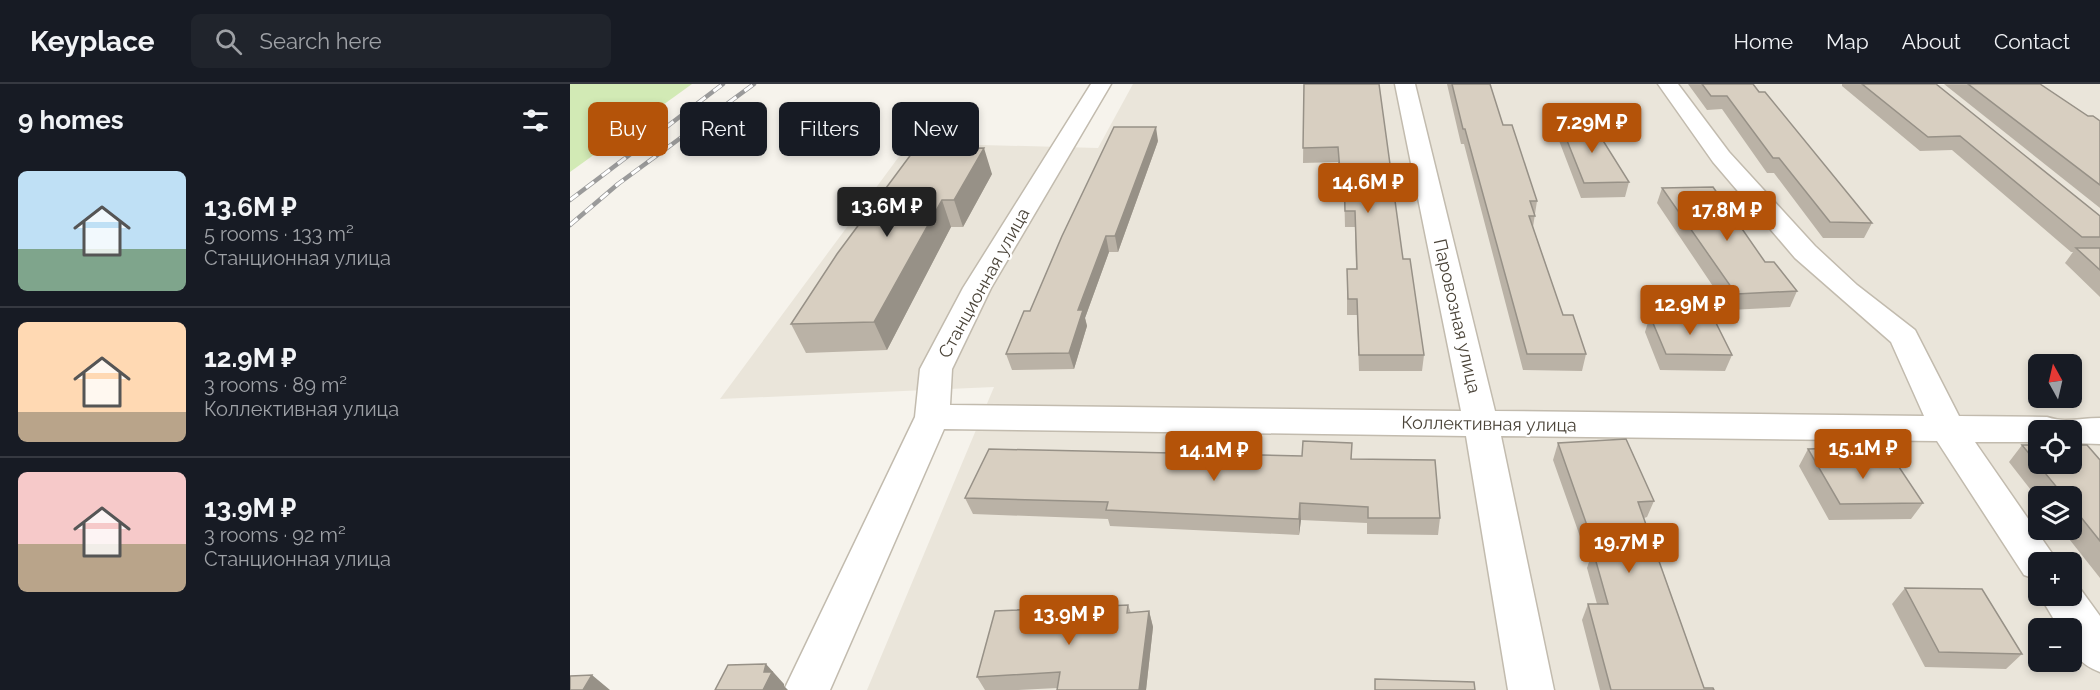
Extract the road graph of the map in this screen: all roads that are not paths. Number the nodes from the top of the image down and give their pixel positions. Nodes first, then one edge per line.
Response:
1 (1101, 84) edge
2 (1405, 84) edge
3 (1668, 84) edge
4 (932, 417) junction
5 (1481, 424) junction
6 (1948, 430) junction
7 (2028, 430) edge
8 (2082, 431) edge
9 (2100, 431) edge
10 (2031, 552) edge
11 (2068, 606) edge
12 (2100, 652) edge
13 (807, 690) edge
14 (1531, 690) edge

1 - 4 street, Станционная улица
2 - 5 street, Паровозная улица
3 - 6 street
4 - 5 street, Коллективная улица
4 - 13 street, Станционная улица
5 - 6 street, Коллективная улица
5 - 14 street, Паровозная улица
6 - 7 street, Коллективная улица
6 - 10 street
8 - 9 street
11 - 12 street

